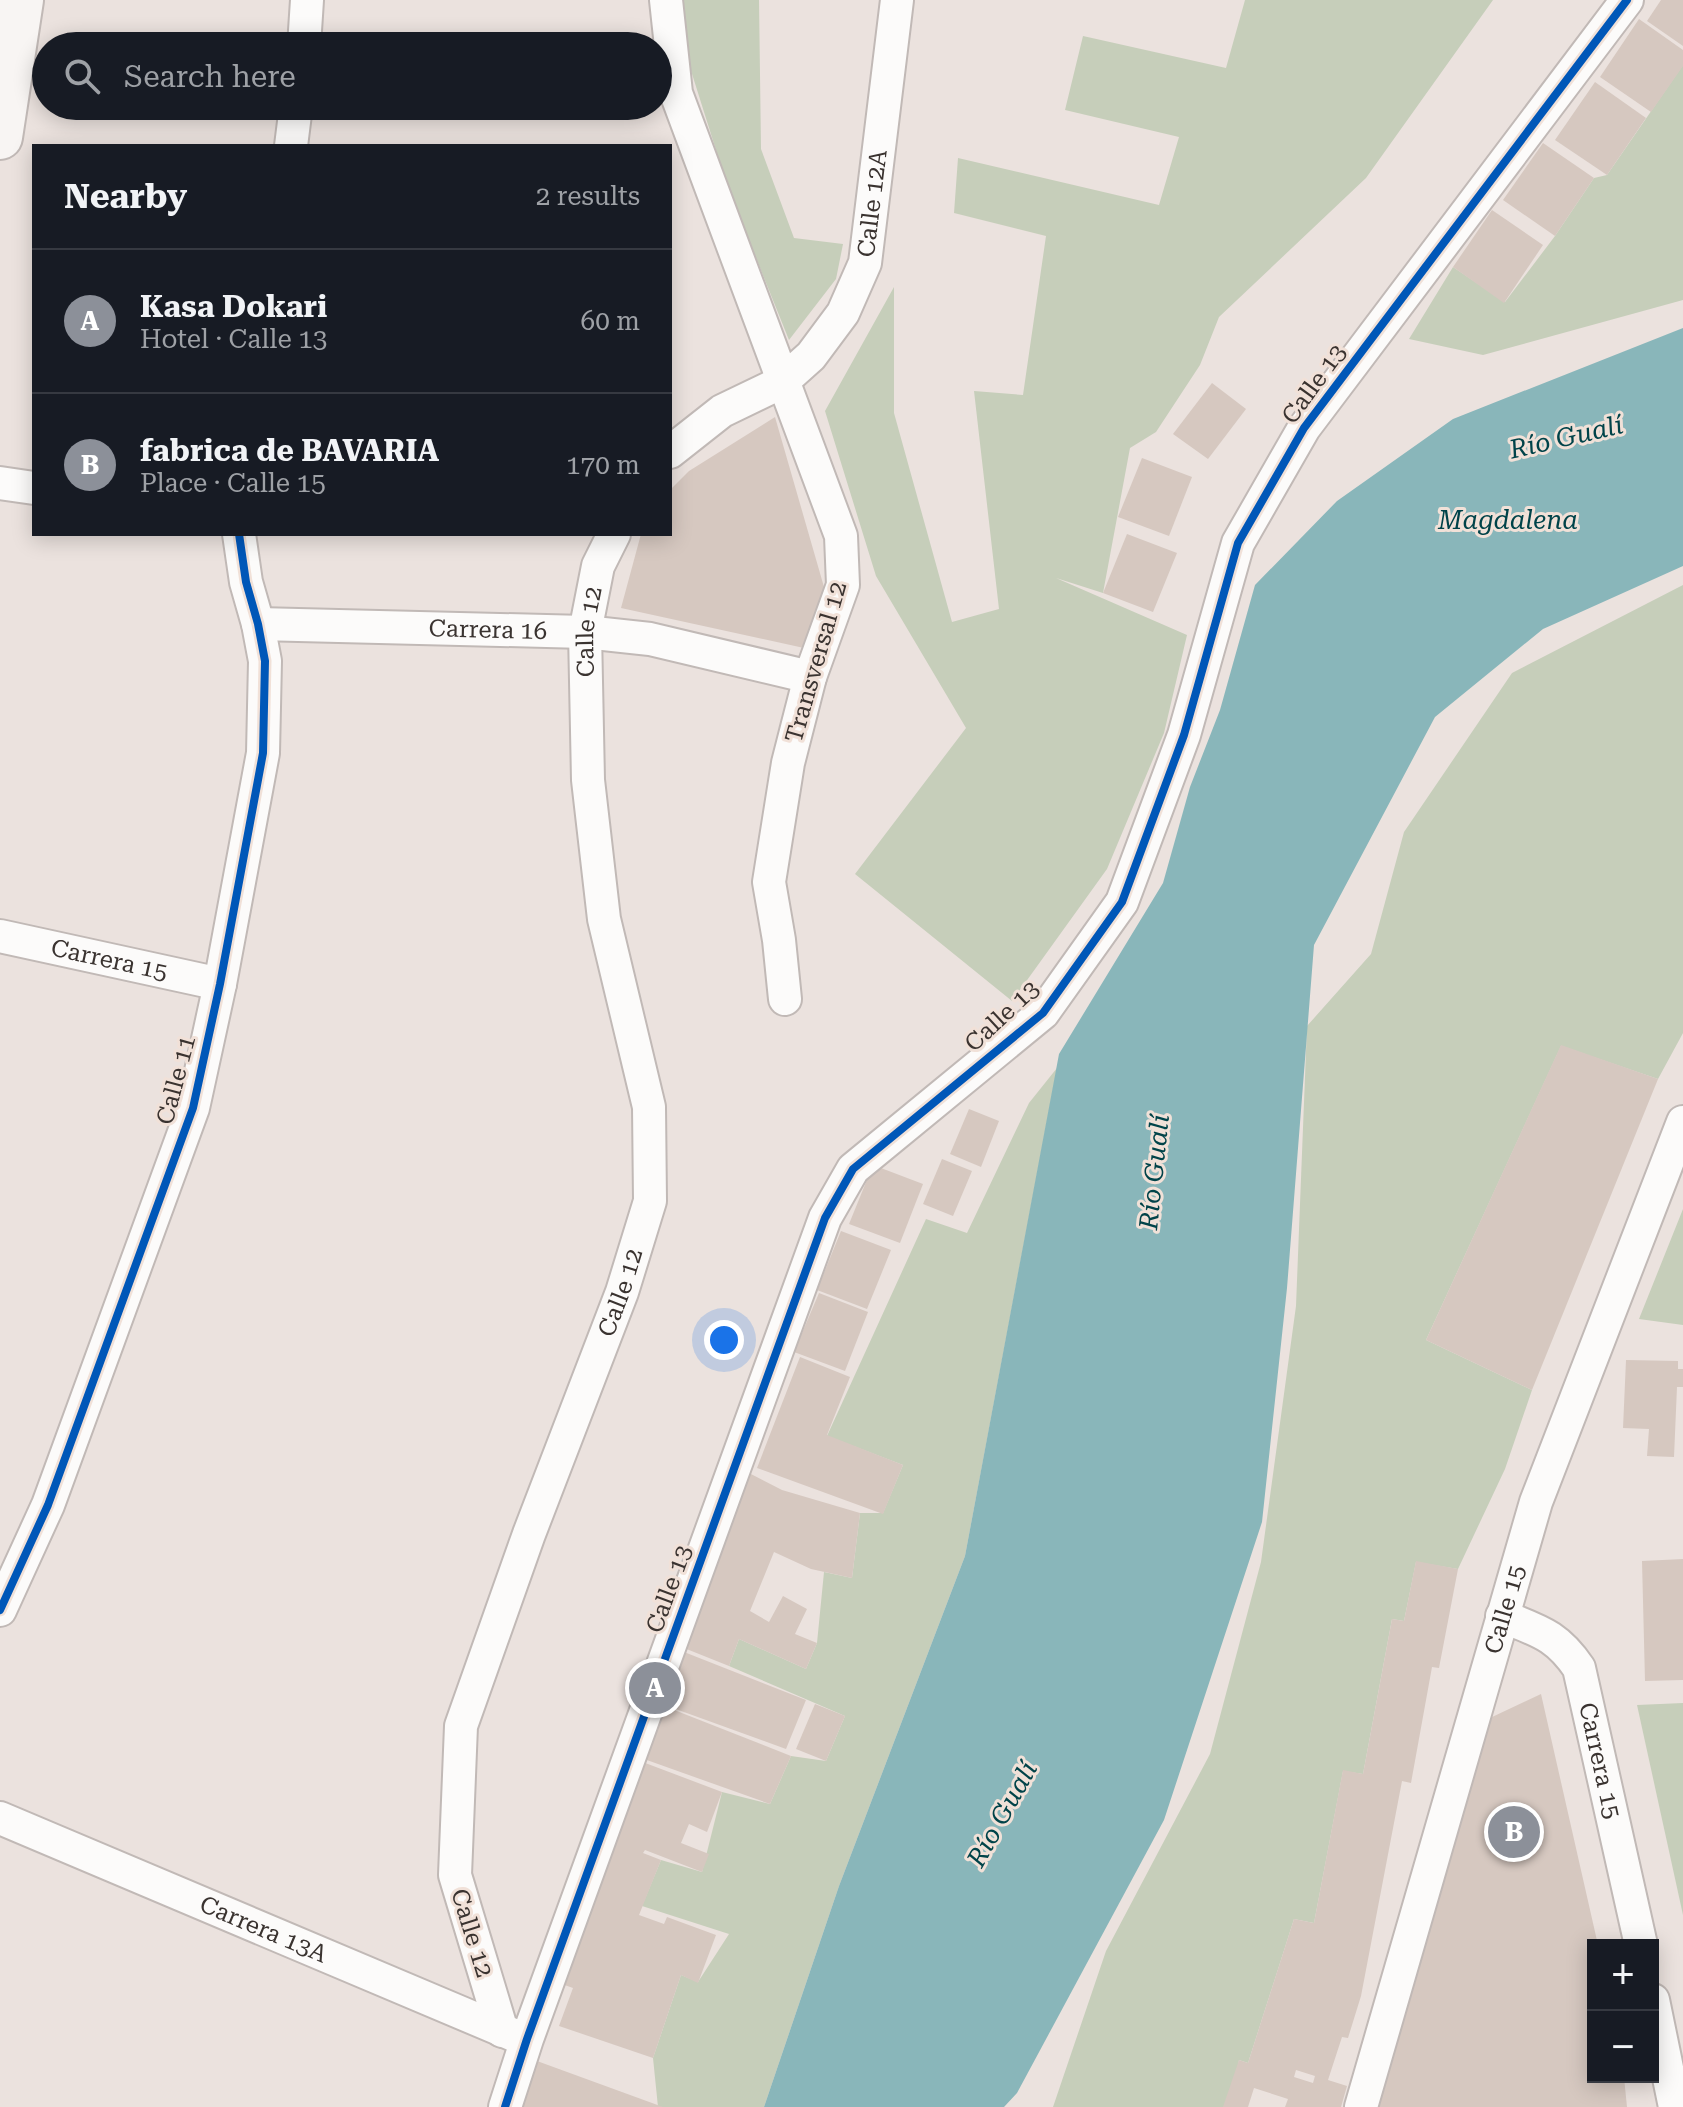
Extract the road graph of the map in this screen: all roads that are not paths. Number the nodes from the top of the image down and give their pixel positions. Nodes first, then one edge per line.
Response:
1 (21, 0) edge
2 (307, 0) edge
3 (666, 0) edge
4 (897, 0) edge
5 (1627, 0) edge
6 (305, 32) edge
7 (669, 32) edge
8 (672, 56) edge
9 (294, 120) edge
10 (0, 137) edge
11 (291, 144) edge
12 (782, 382) junction
13 (672, 450) edge
14 (0, 483) edge
15 (32, 488) edge
16 (239, 536) edge
17 (613, 536) edge
18 (258, 624) junction
19 (585, 632) junction
20 (810, 677) junction
21 (0, 936) edge
22 (220, 984) junction
23 (785, 999) dead end
24 (1683, 1122) edge
25 (0, 1610) edge
26 (1502, 1616) junction
27 (0, 1818) edge
28 (1640, 1939) edge
29 (1655, 2011) edge
30 (515, 2035) junction
31 (505, 2107) edge
32 (1361, 2107) edge
33 (1675, 2107) edge

1 - 10 street
2 - 6 street
3 - 7 street
4 - 12 street, Calle 12A
5 - 30 street, Calle 13
8 - 12 street
9 - 11 street
12 - 13 street
12 - 20 street, Transversal 12
14 - 15 street
16 - 18 street, Calle 11
17 - 19 street, Calle 12
18 - 19 street, Carrera 16
18 - 22 street, Calle 11
19 - 20 street, Carrera 16
19 - 30 street, Calle 12
20 - 23 street, Transversal 12
21 - 22 street, Carrera 15
22 - 25 street, Calle 11
24 - 26 street, Calle 15
26 - 28 street, Carrera 15
26 - 32 street, Calle 15
27 - 30 street, Carrera 13A
29 - 33 street
30 - 31 street, Calle 13

